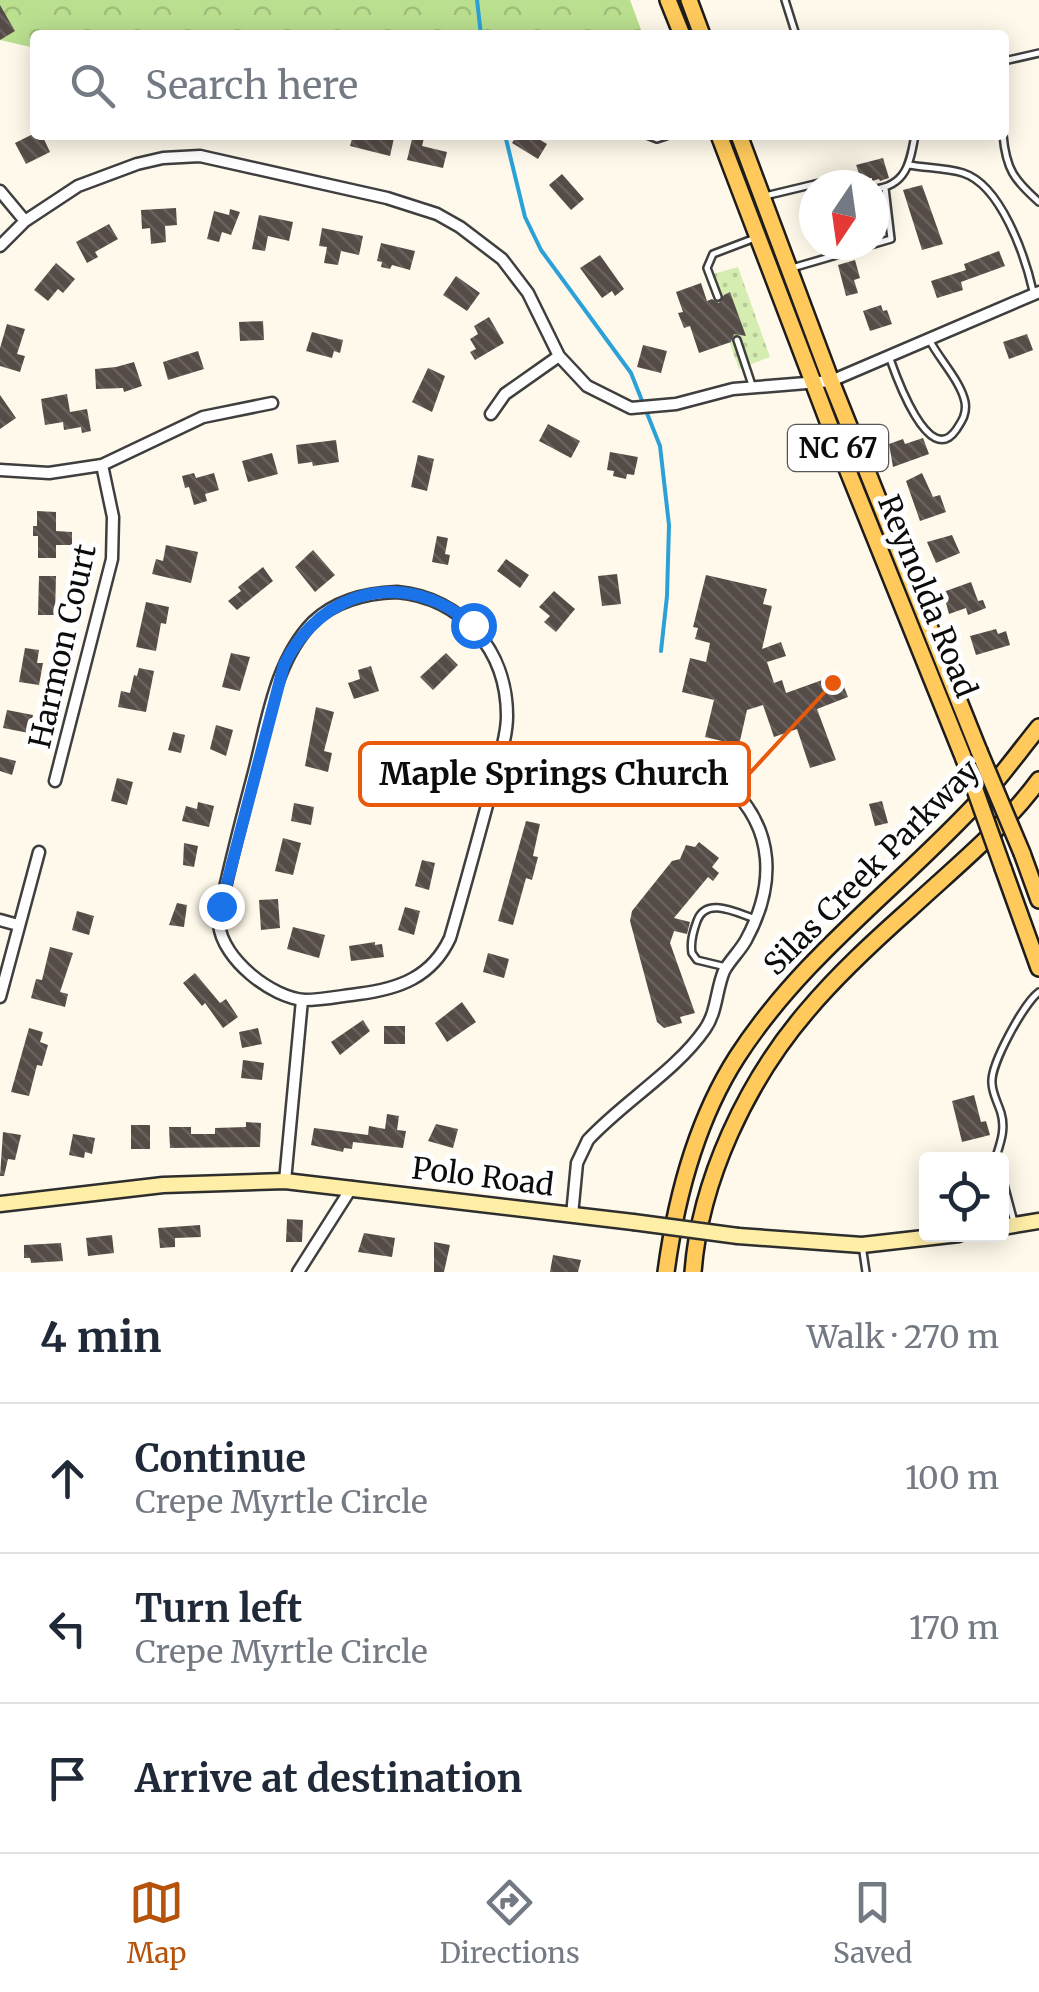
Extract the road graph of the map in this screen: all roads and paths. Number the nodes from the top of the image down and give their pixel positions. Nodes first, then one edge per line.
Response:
1 (668, 0) edge
2 (689, 0) edge
3 (785, 0) edge
4 (680, 30) edge
5 (700, 30) edge
6 (794, 30) edge
7 (1039, 54) edge
8 (1009, 60) edge
9 (722, 140) edge
10 (741, 140) edge
11 (914, 140) edge
12 (1004, 140) edge
13 (908, 165) junction
14 (889, 186) edge
15 (799, 188) edge
16 (0, 192) edge
17 (762, 197) junction
18 (1039, 202) edge
19 (25, 221) junction
20 (758, 237) junction
21 (0, 246) edge
22 (819, 260) edge
23 (789, 269) junction
24 (1036, 293) edge
25 (718, 297) dead end
26 (929, 339) junction
27 (737, 340) dead end
28 (559, 356) junction
29 (889, 356) junction
30 (831, 381) junction
31 (814, 384) junction
32 (753, 388) junction
33 (272, 403) dead end
34 (491, 414) dead end
35 (102, 465) junction
36 (0, 470) edge
37 (1039, 727) edge
38 (972, 755) junction
39 (55, 780) dead end
40 (1039, 780) edge
41 (729, 786) dead end
42 (39, 852) dead end
43 (1039, 900) edge
44 (755, 919) junction
45 (0, 920) edge
46 (18, 925) junction
47 (726, 967) junction
48 (1039, 968) edge
49 (1039, 992) edge
50 (0, 997) edge
51 (302, 1000) junction
52 (998, 1152) edge
53 (284, 1181) junction
54 (352, 1188) junction
55 (0, 1204) edge
56 (572, 1215) junction
57 (1039, 1221) edge
58 (1009, 1226) edge
59 (919, 1239) edge
60 (862, 1245) junction
61 (298, 1272) edge
62 (666, 1272) edge
63 (693, 1272) edge
64 (866, 1272) edge

1 - 4 main road
2 - 5 main road
3 - 6 lane
7 - 8 lane
9 - 20 main road, Reynolda Road / NC 67
10 - 17 main road, Reynolda Road / NC 67
11 - 13 lane
12 - 18 lane
13 - 14 lane
13 - 24 lane
15 - 17 lane
16 - 19 street
17 - 23 main road, Reynolda Road / NC 67
19 - 21 street
19 - 28 street
20 - 25 lane
20 - 31 main road, Reynolda Road / NC 67
22 - 23 lane
23 - 30 main road, Reynolda Road / NC 67
24 - 26 street
26 - 29 street
26 - 29 lane
27 - 32 lane
28 - 32 street
28 - 34 street
29 - 30 street
30 - 31 street
30 - 38 main road, Reynolda Road / NC 67
31 - 32 street
31 - 38 main road, Reynolda Road / NC 67
33 - 35 street
35 - 36 street
35 - 39 street, Harmon Court
37 - 62 main road, Silas Creek Parkway
38 - 43 main road, Reynolda Road / NC 67, bridge
38 - 48 main road, Reynolda Road / NC 67, bridge
40 - 63 main road, Silas Creek Parkway
41 - 44 street
42 - 46 street
44 - 47 street
44 - 47 lane
45 - 46 street
46 - 50 street
47 - 56 street
49 - 52 lane
51 - 51 street
51 - 53 street
53 - 54 main road, Polo Road
53 - 55 main road, Polo Road
54 - 56 main road, Polo Road
54 - 61 street
56 - 60 main road, Polo Road, bridge
57 - 58 main road
59 - 60 main road, Polo Road
60 - 64 lane

